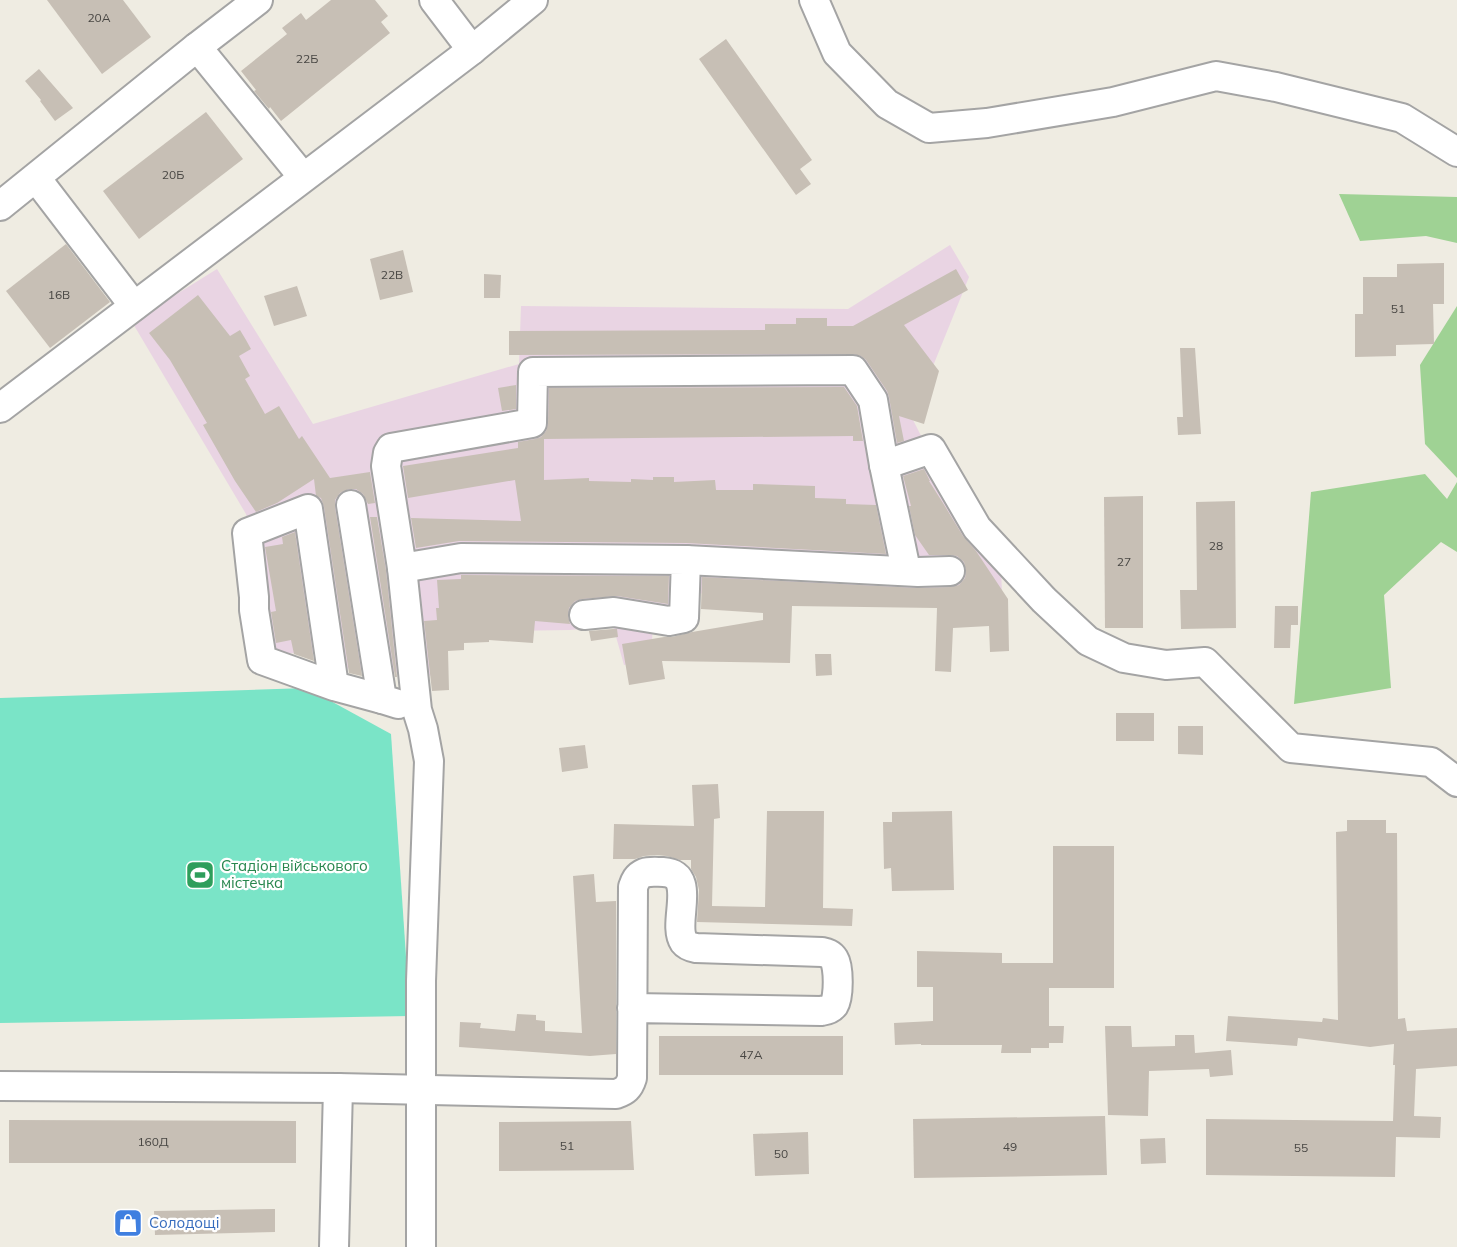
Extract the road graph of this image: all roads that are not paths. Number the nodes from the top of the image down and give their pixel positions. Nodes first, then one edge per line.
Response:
1 (258, 0) edge
2 (434, 0) edge
3 (532, 0) edge
4 (814, 0) edge
5 (197, 47) junction
6 (471, 50) junction
7 (1457, 152) edge
8 (303, 177) junction
9 (36, 178) junction
10 (0, 206) edge
11 (134, 306) junction
12 (0, 408) edge
13 (884, 465) junction
14 (351, 505) dead end
15 (686, 560) junction
16 (402, 568) junction
17 (906, 570) junction
18 (950, 571) dead end
19 (584, 615) dead end
20 (334, 686) junction
21 (382, 699) junction
22 (417, 710) junction
23 (1457, 782) edge
24 (632, 1008) dead end
25 (0, 1086) edge
26 (338, 1088) junction
27 (422, 1090) junction
28 (334, 1247) edge
29 (421, 1247) edge

1 - 5 street
2 - 6 street
3 - 6 street
4 - 7 street
5 - 8 street
5 - 9 street
6 - 8 street
8 - 11 street
9 - 10 street
9 - 11 street
11 - 12 street
13 - 16 street
13 - 17 street
13 - 23 street
14 - 21 street
15 - 16 street
15 - 17 street
15 - 19 street
16 - 22 street
17 - 18 street
20 - 20 street
20 - 21 street
21 - 22 street
22 - 27 street
24 - 27 street
25 - 26 street
26 - 27 street
26 - 28 street
27 - 29 street

